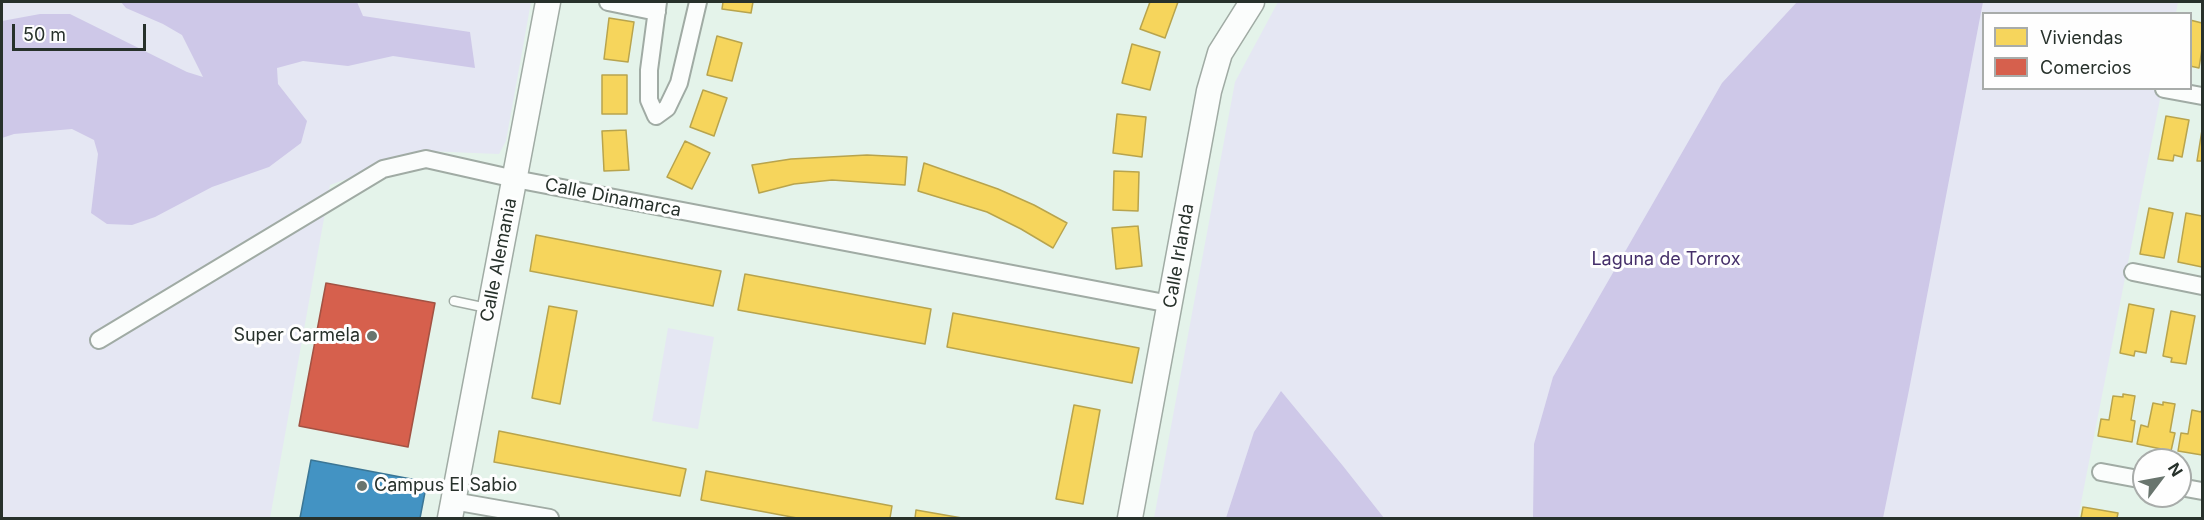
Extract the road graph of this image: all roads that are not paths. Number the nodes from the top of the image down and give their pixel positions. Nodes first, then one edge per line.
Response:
1 (548, 2) edge
2 (608, 2) edge
3 (698, 2) edge
4 (1252, 2) edge
5 (658, 7) edge
6 (2169, 90) edge
7 (2202, 96) edge
8 (515, 179) junction
9 (2133, 272) dead end
10 (2202, 286) edge
11 (454, 301) dead end
12 (1170, 304) junction
13 (490, 309) junction
14 (99, 340) dead end
15 (2101, 472) dead end
16 (2132, 478) edge
17 (451, 510) edge
18 (550, 519) edge
19 (1130, 519) edge

1 - 8 street, Calle Alemania
2 - 5 street
3 - 5 street
4 - 12 street, Calle Irlanda
6 - 7 street
8 - 12 street, Calle Dinamarca
8 - 13 street, Calle Alemania
8 - 14 street, Calle Dinamarca
9 - 10 street
11 - 13 lane
12 - 19 street, Calle Irlanda
13 - 17 street, Calle Alemania
15 - 16 street
17 - 18 street

